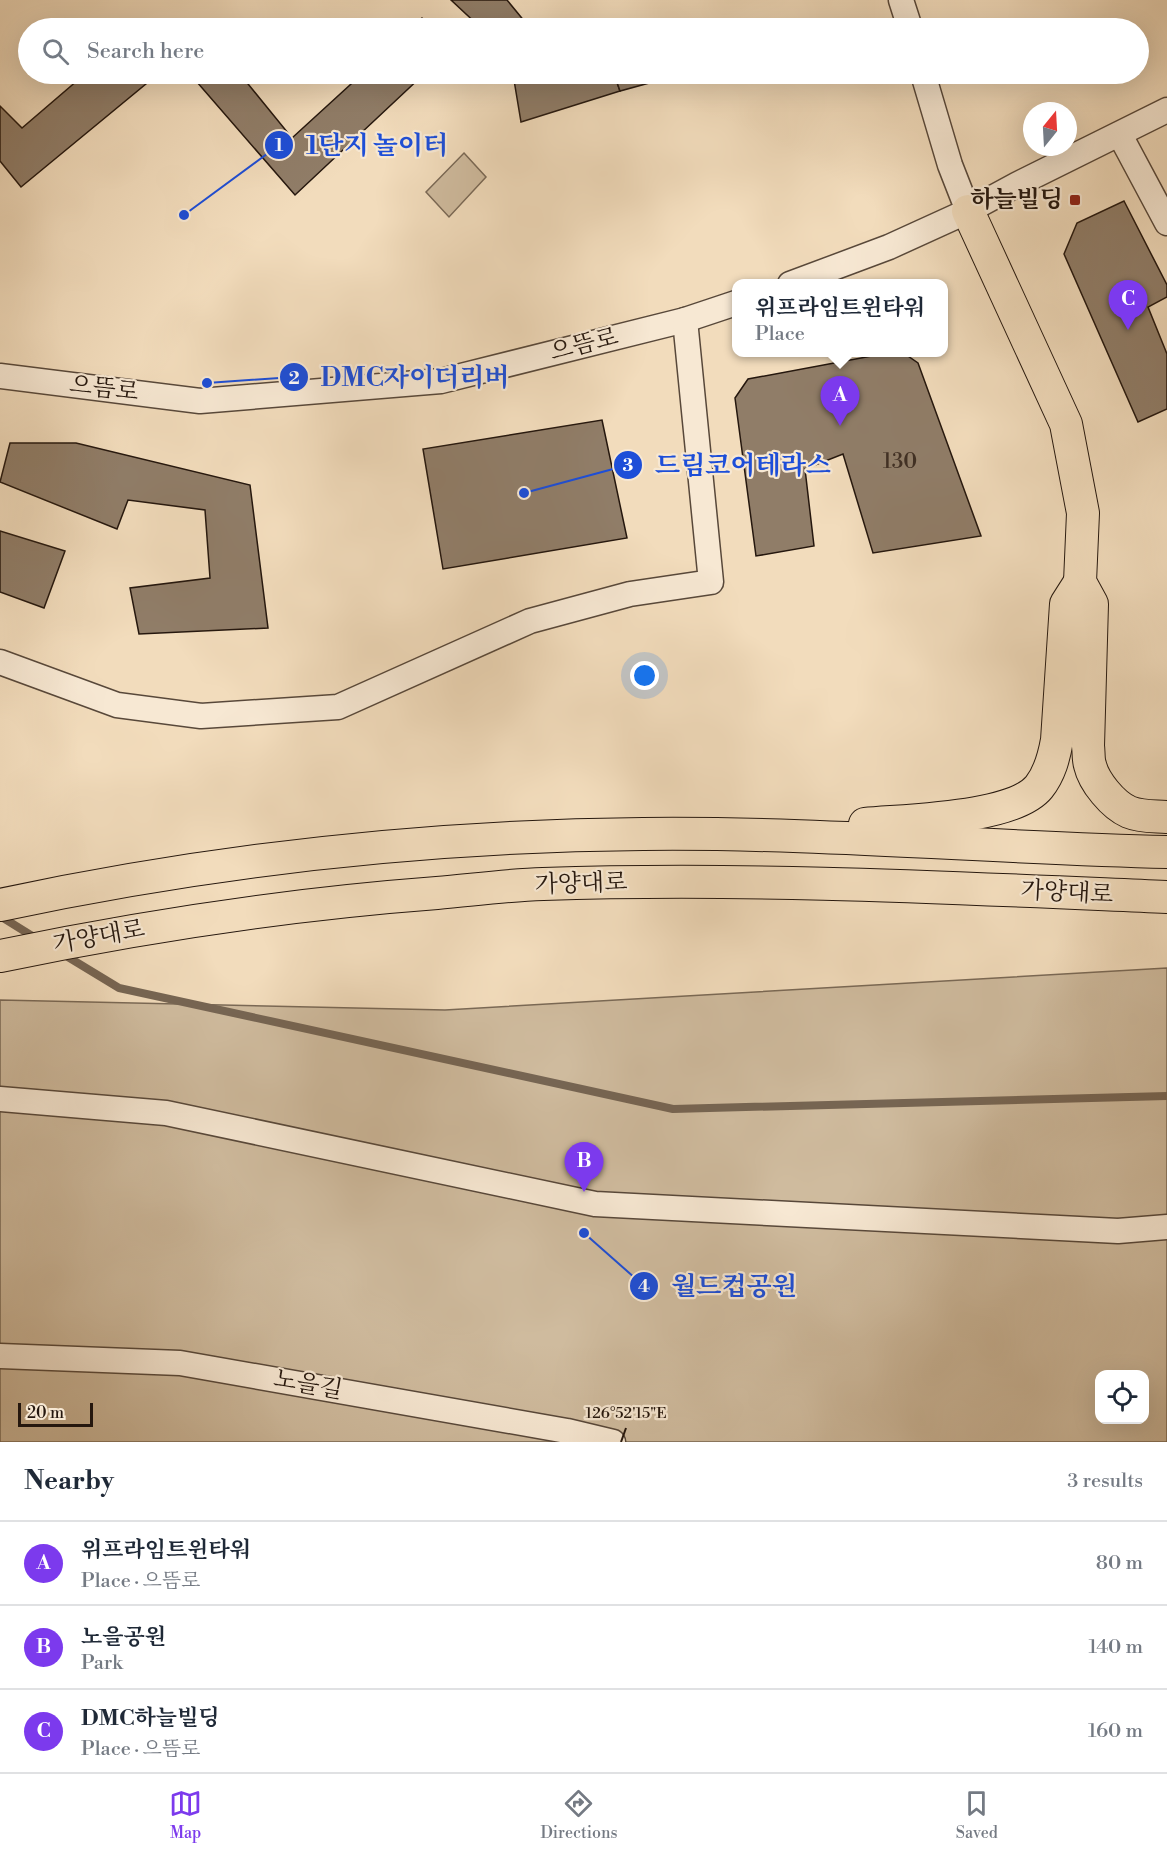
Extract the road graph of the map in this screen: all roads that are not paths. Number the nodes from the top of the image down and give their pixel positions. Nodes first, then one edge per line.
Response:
1 (901, 0) edge
2 (907, 18) edge
3 (926, 84) edge
4 (1167, 110) edge
5 (1120, 135) junction
6 (968, 212) junction
7 (1167, 223) edge
8 (803, 279) edge
9 (732, 304) edge
10 (684, 320) junction
11 (0, 376) edge
12 (1080, 576) junction
13 (0, 662) edge
14 (1167, 817) edge
15 (754, 835) junction
16 (1167, 852) edge
17 (1167, 897) edge
18 (0, 905) edge
19 (0, 956) edge
20 (0, 1099) edge
21 (1167, 1227) edge
22 (0, 1356) edge
23 (613, 1442) edge

1 - 2 street
3 - 6 street
4 - 5 street
5 - 6 street
5 - 7 street
6 - 8 street
6 - 12 main road
9 - 10 street, 으뜸로
10 - 11 street, 으뜸로
10 - 13 street
12 - 14 main road
12 - 15 main road
15 - 16 main road, 가양대로
15 - 18 main road, 가양대로
17 - 19 main road, 가양대로
20 - 21 street
22 - 23 street, 노을길

